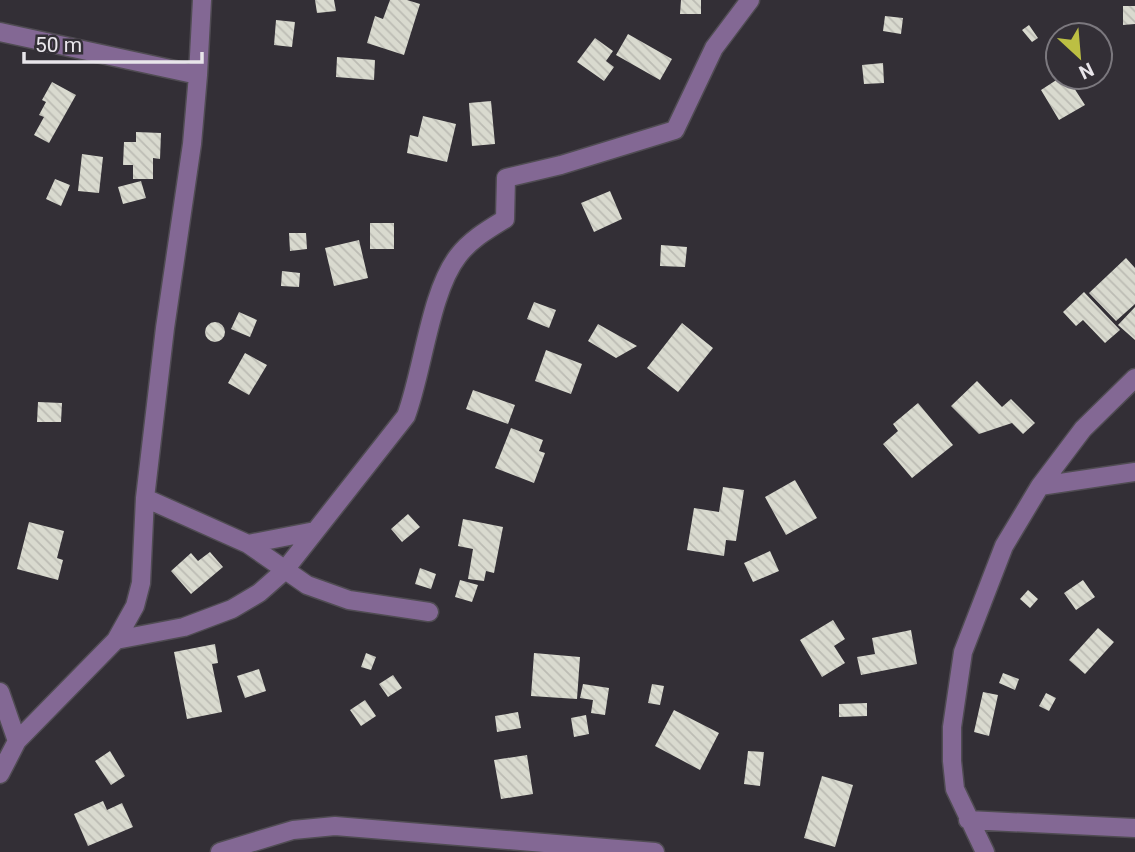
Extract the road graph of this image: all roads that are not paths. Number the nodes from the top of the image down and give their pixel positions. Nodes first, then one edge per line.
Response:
1 (202, 0) edge
2 (750, 0) edge
3 (0, 32) edge
4 (198, 75) junction
5 (1135, 378) edge
6 (1135, 472) edge
7 (1040, 486) junction
8 (145, 498) junction
9 (315, 531) junction
10 (248, 544) junction
11 (284, 571) junction
12 (429, 612) dead end
13 (116, 640) junction
14 (0, 692) edge
15 (17, 741) junction
16 (0, 774) edge
17 (968, 820) junction
18 (1135, 828) edge
19 (220, 852) edge
20 (655, 852) edge
21 (985, 852) edge

1 - 4 street
2 - 9 street
3 - 4 street
4 - 8 street
5 - 7 street
6 - 7 street
7 - 17 street
8 - 10 street
8 - 13 street
9 - 10 street
9 - 11 street
10 - 11 street
11 - 12 street
11 - 13 street
13 - 15 street
14 - 15 street
15 - 16 street
17 - 18 street
17 - 21 street
19 - 20 street

